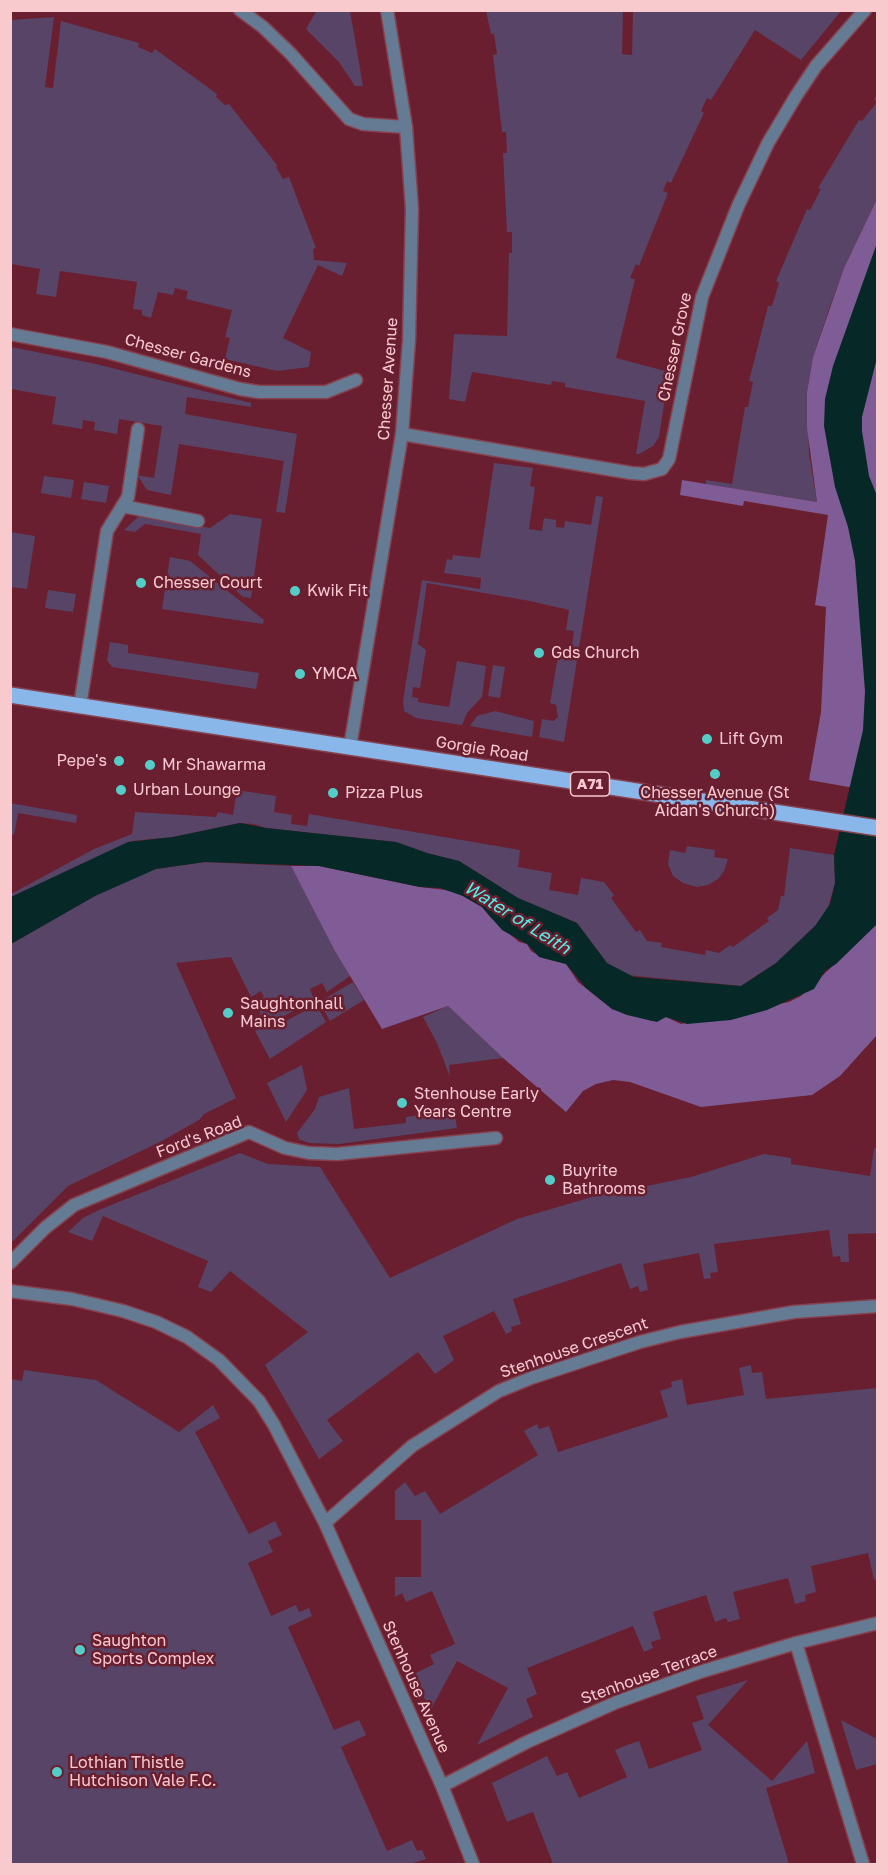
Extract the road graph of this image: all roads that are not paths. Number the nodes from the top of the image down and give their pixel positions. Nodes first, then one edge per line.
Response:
1 (240, 10) edge
2 (387, 10) edge
3 (865, 10) edge
4 (406, 127) junction
5 (10, 334) edge
6 (356, 381) dead end
7 (138, 429) dead end
8 (402, 434) junction
9 (122, 506) junction
10 (198, 521) dead end
11 (10, 695) edge
12 (81, 706) junction
13 (350, 747) junction
14 (878, 828) edge
15 (496, 1138) dead end
16 (10, 1263) edge
17 (10, 1291) edge
18 (878, 1306) edge
19 (325, 1523) junction
20 (878, 1623) edge
21 (796, 1643) junction
22 (442, 1786) junction
23 (473, 1864) edge
24 (863, 1864) edge

1 - 4 street
2 - 4 street, Chesser Avenue
3 - 8 street, Chesser Grove
4 - 8 street, Chesser Avenue
5 - 6 street, Chesser Gardens
7 - 9 street
8 - 13 street, Chesser Avenue
9 - 10 street
9 - 12 street
11 - 12 main road, Gorgie Road / A71
12 - 13 main road, Gorgie Road / A71
13 - 14 main road, Gorgie Road / A71
15 - 16 street, Ford's Road
17 - 19 street
18 - 19 street, Stenhouse Crescent
19 - 22 street, Stenhouse Avenue
20 - 21 street, Stenhouse Terrace
21 - 22 street, Stenhouse Terrace
21 - 24 street
22 - 23 street, Stenhouse Avenue

